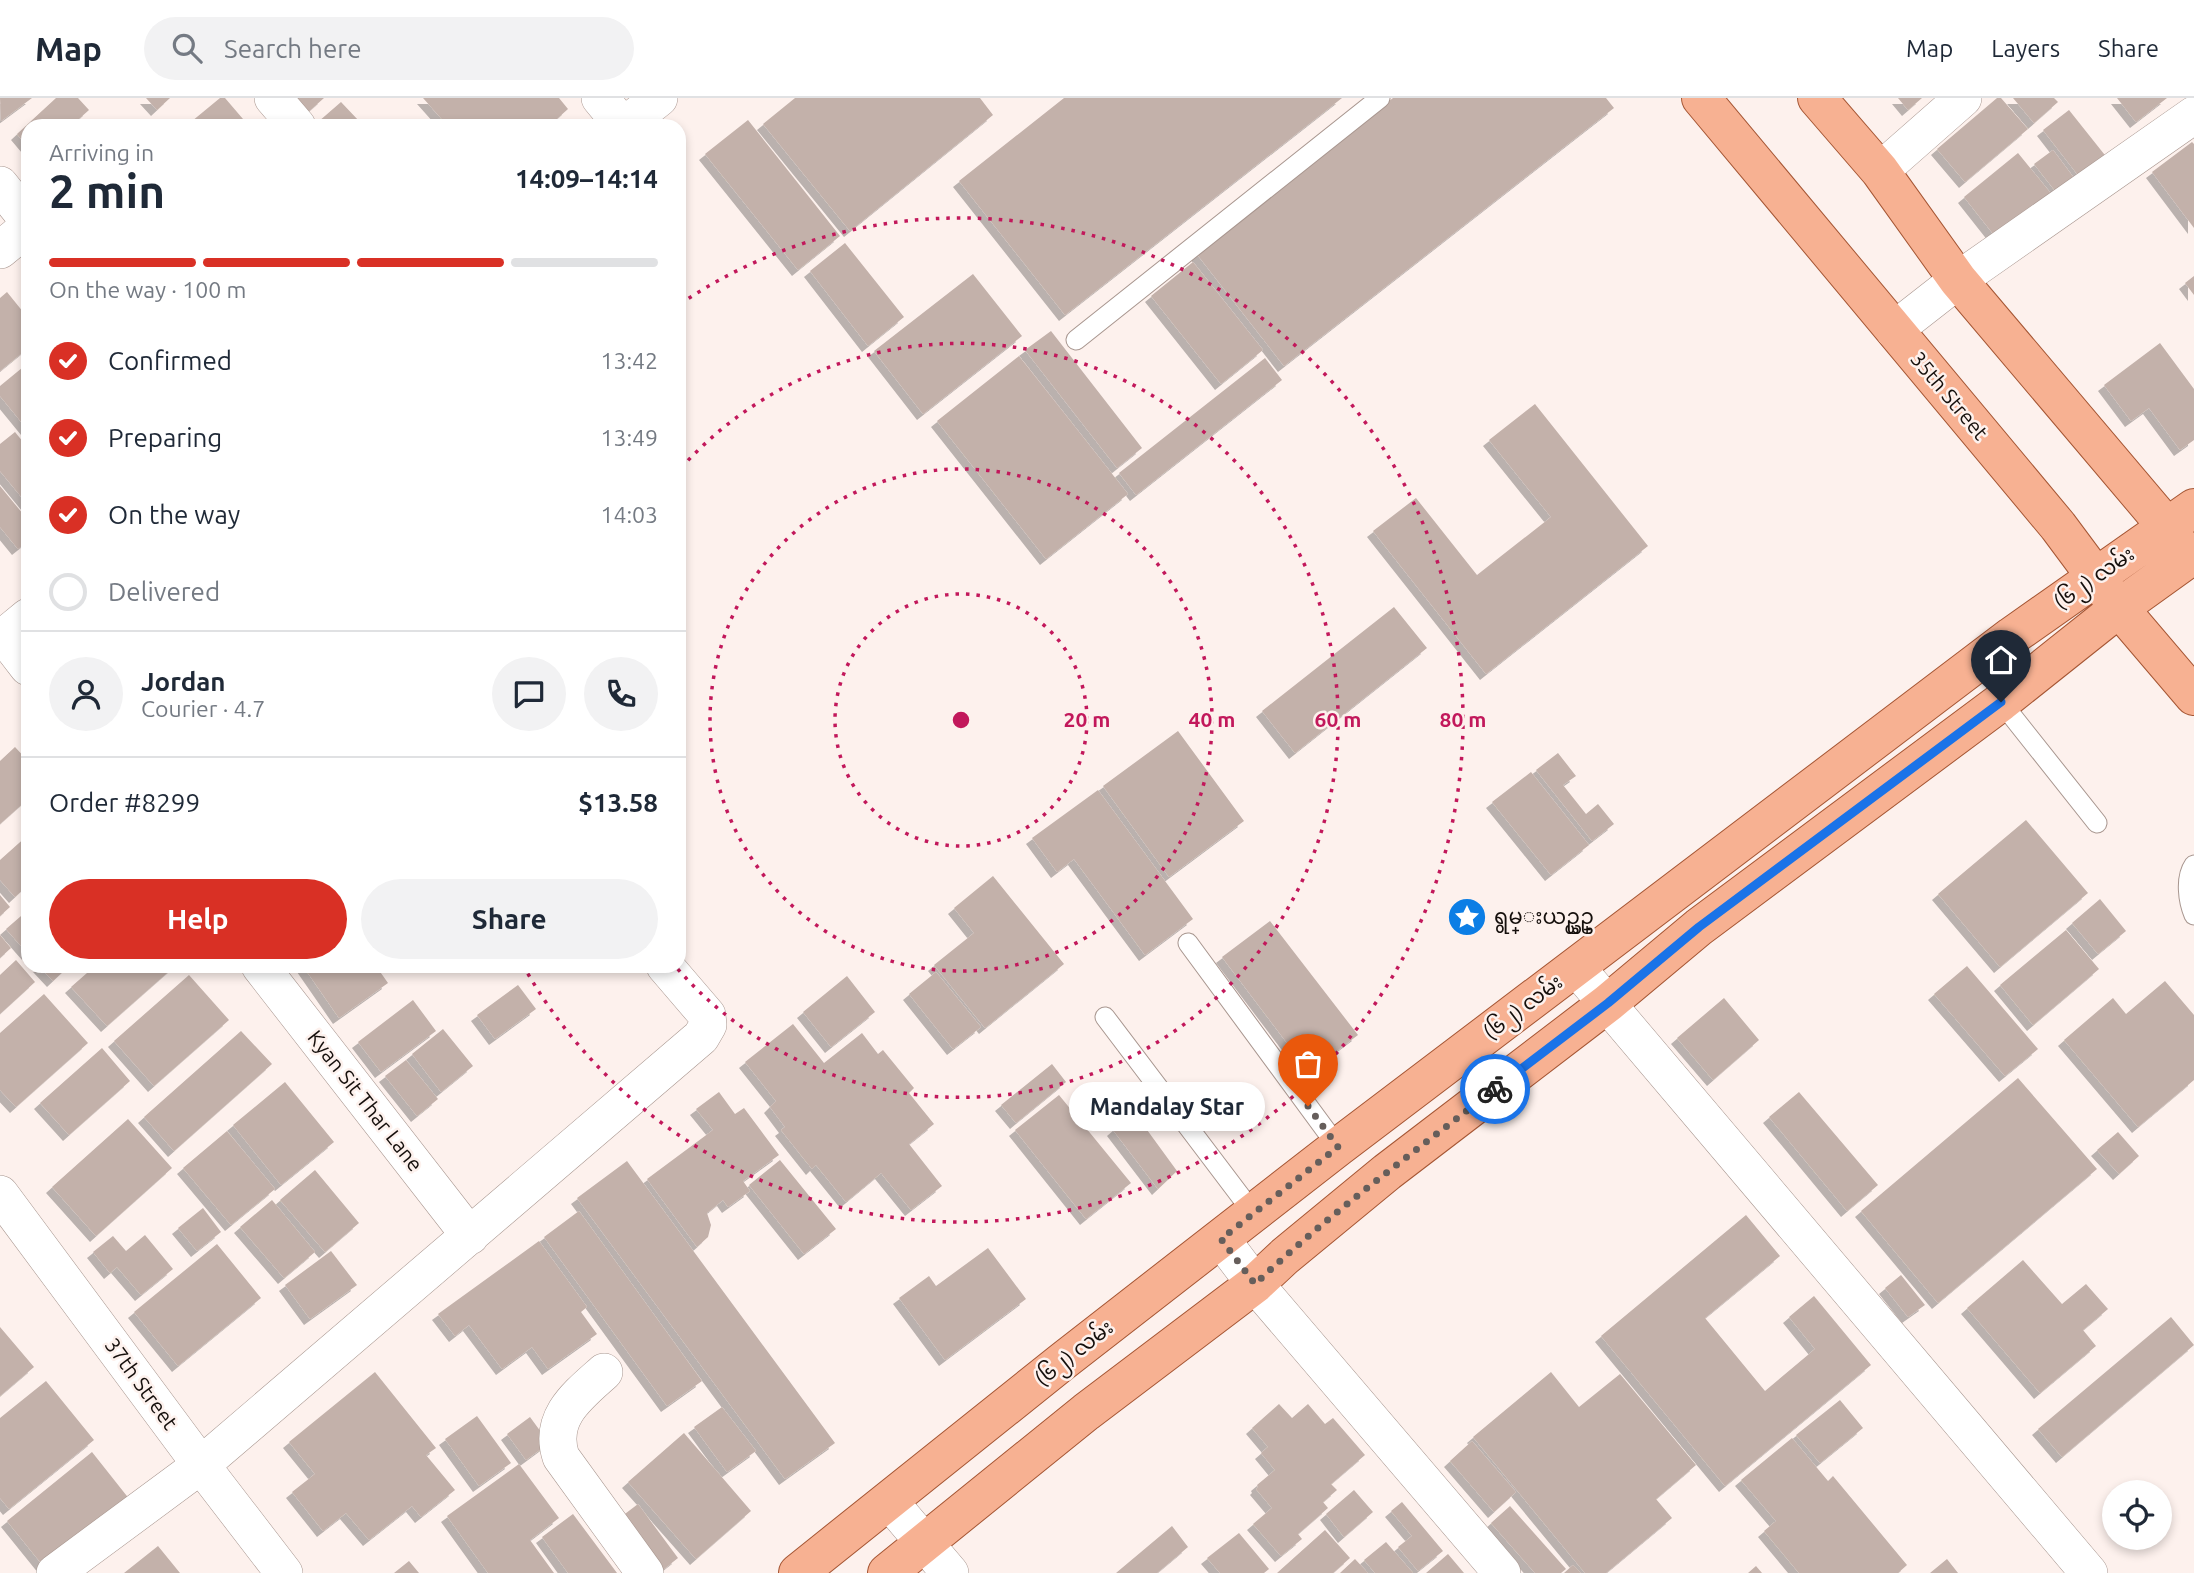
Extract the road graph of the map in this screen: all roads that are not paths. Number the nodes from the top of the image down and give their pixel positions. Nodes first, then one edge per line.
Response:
1 (273, 98) edge
2 (600, 98) edge
3 (659, 98) edge
4 (1380, 98) edge
5 (1701, 98) edge
6 (1817, 98) edge
7 (1963, 98) edge
8 (2194, 115) edge
9 (291, 119) edge
10 (618, 119) edge
11 (633, 119) edge
12 (1880, 171) junction
13 (0, 185) edge
14 (21, 211) edge
15 (21, 233) edge
16 (0, 250) edge
17 (1958, 280) junction
18 (1894, 330) junction
19 (1076, 340) dead end
20 (2180, 517) edge
21 (2192, 559) edge
22 (2096, 576) junction
23 (2119, 608) junction
24 (11, 631) edge
25 (21, 652) edge
26 (2194, 696) edge
27 (2001, 702) junction
28 (2097, 823) dead end
29 (2194, 865) edge
30 (2194, 915) edge
31 (1188, 943) dead end
32 (1576, 967) junction
33 (265, 973) edge
34 (671, 973) edge
35 (1608, 1003) junction
36 (1105, 1017) dead end
37 (1338, 1147) junction
38 (0, 1194) edge
39 (1254, 1214) junction
40 (470, 1236) junction
41 (1221, 1239) junction
42 (1255, 1284) junction
43 (604, 1372) dead end
44 (201, 1465) junction
45 (889, 1500) junction
46 (925, 1543) junction
47 (55, 1573) edge
48 (284, 1573) edge
49 (645, 1573) edge
50 (798, 1573) edge
51 (887, 1573) edge
52 (950, 1573) edge
53 (1502, 1573) edge
54 (2089, 1573) edge

1 - 9 street
2 - 10 street
3 - 11 street
4 - 19 lane
5 - 18 main road, 35th Street
6 - 12 main road
7 - 12 street
8 - 17 street
12 - 17 main road
13 - 14 street
15 - 16 street
17 - 18 street
17 - 20 main road
18 - 22 main road, 35th Street
20 - 21 main road
20 - 22 main road, (၆၂) လမ်း
21 - 23 main road, (၆၂) လမ်း
22 - 23 main road, 35th Street
22 - 32 main road, (၆၂) လမ်း
23 - 26 main road, 35th Street
23 - 27 main road, (၆၂) လမ်း
24 - 25 street
27 - 28 lane
27 - 35 main road, (၆၂) လမ်း
29 - 30 lane
31 - 37 lane
32 - 35 street
32 - 37 main road, (၆၂) လမ်း
33 - 40 street, Kyan Sit Thar Lane
34 - 40 street
35 - 42 main road, (၆၂) လမ်း
35 - 54 street
36 - 39 lane
37 - 39 main road, (၆၂) လမ်း
38 - 44 street, 37th Street
39 - 41 main road, (၆၂) လမ်း
40 - 44 street
41 - 42 street
41 - 45 main road, (၆၂) လမ်း
42 - 46 main road, (၆၂) လမ်း
42 - 53 street
43 - 49 street
44 - 47 street
44 - 48 street, 37th Street
45 - 46 street
45 - 50 main road, (၆၂) လမ်း
46 - 51 main road, (၆၂) လမ်း
46 - 52 street

